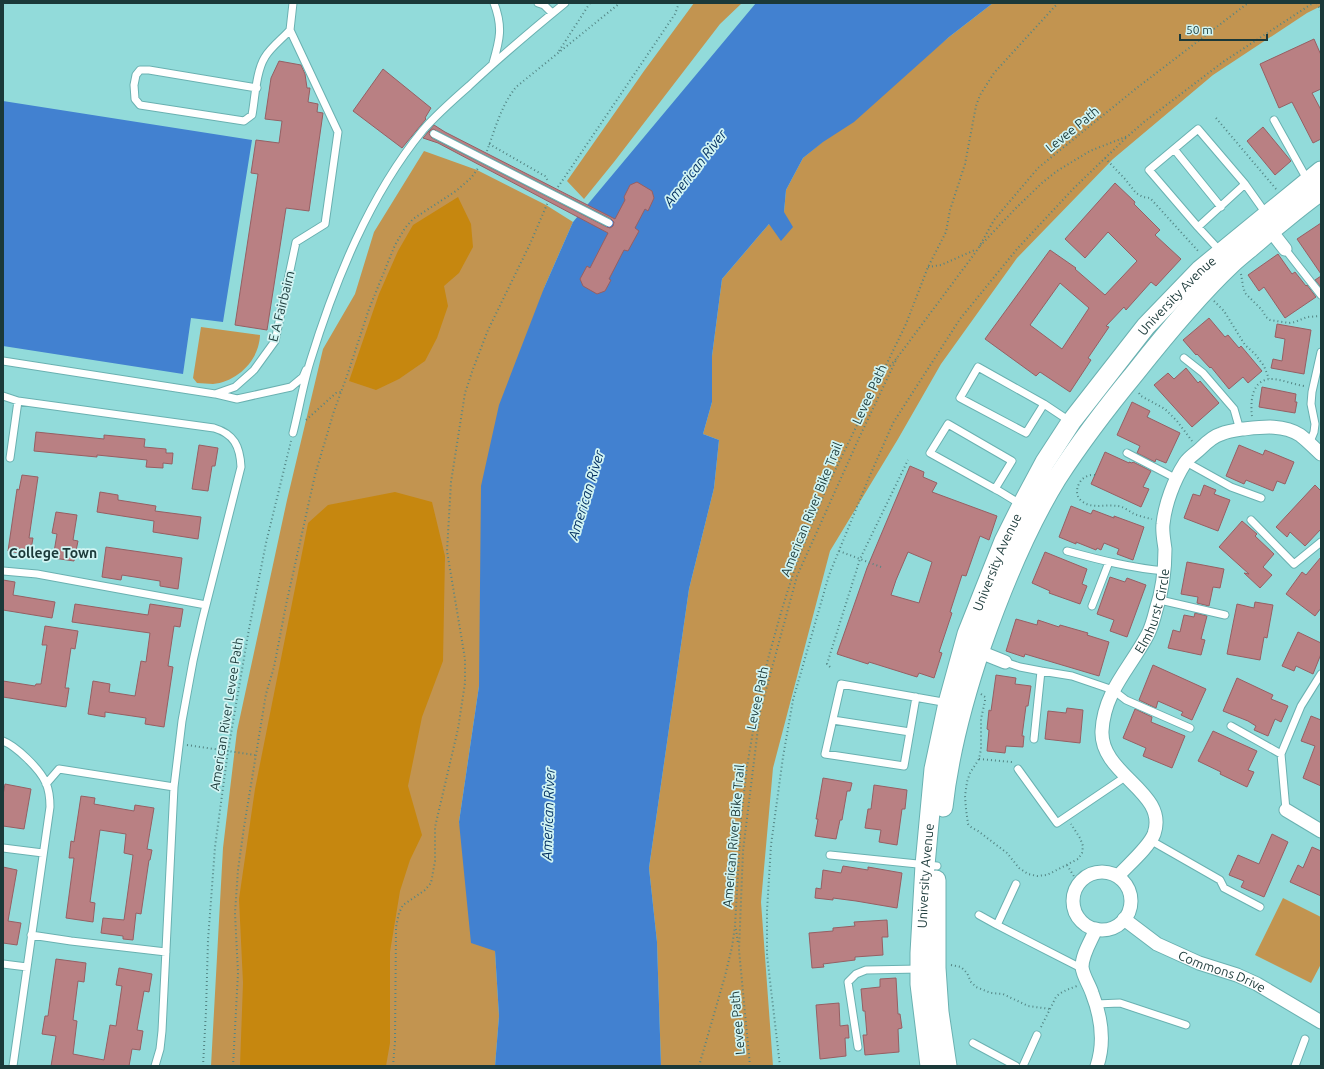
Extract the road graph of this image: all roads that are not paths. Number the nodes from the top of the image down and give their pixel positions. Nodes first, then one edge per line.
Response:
1 (293, 3) edge
2 (494, 3) edge
3 (538, 3) edge
4 (564, 3) edge
5 (552, 13) junction
6 (290, 30) junction
7 (493, 63) junction
8 (256, 88) junction
9 (1274, 120) dead end
10 (424, 129) junction
11 (1174, 149) junction
12 (1317, 181) edge
13 (1245, 184) junction
14 (1221, 207) junction
15 (609, 223) dead end
16 (1269, 223) junction
17 (1198, 227) junction
18 (1286, 249) joint
19 (1230, 262) junction
20 (1321, 296) edge
21 (1321, 352) edge
22 (1184, 358) dead end
23 (3, 361) edge
24 (310, 363) junction
25 (215, 394) junction
26 (3, 396) edge
27 (18, 402) junction
28 (1044, 404) junction
29 (1071, 422) junction
30 (1240, 430) junction
31 (293, 432) road end
32 (1309, 444) junction
33 (1127, 453) dead end
34 (1321, 454) edge
35 (10, 458) dead end
36 (1186, 462) junction
37 (1177, 479) junction
38 (995, 489) junction
39 (1261, 498) dead end
40 (1029, 510) junction
41 (1251, 520) dead end
42 (1321, 542) edge
43 (1067, 551) dead end
44 (1109, 562) junction
45 (3, 571) edge
46 (1165, 571) junction
47 (1160, 600) junction
48 (206, 605) junction
49 (1092, 606) dead end
50 (1225, 616) dead end
51 (980, 652) junction
52 (1005, 662) joint
53 (1041, 672) junction
54 (1321, 674) edge
55 (1113, 690) junction
56 (916, 697) junction
57 (956, 705) junction
58 (833, 720) junction
59 (1231, 726) dead end
60 (1190, 728) dead end
61 (910, 732) junction
62 (1034, 739) dead end
63 (3, 741) edge
64 (1281, 754) junction
65 (1018, 768) road end
66 (1125, 777) junction
67 (46, 784) junction
68 (174, 787) junction
69 (1286, 810) joint
70 (1321, 831) edge
71 (1150, 840) junction
72 (3, 848) edge
73 (43, 854) junction
74 (830, 855) dead end
75 (931, 865) junction
76 (1118, 876) junction
77 (1016, 884) dead end
78 (1260, 907) dead end
79 (979, 915) dead end
80 (1124, 919) junction
81 (997, 925) junction
82 (1096, 929) junction
83 (31, 935) junction
84 (166, 952) junction
85 (3, 964) edge
86 (27, 967) junction
87 (920, 969) junction
88 (1083, 969) junction
89 (1096, 1004) junction
90 (1321, 1022) edge
91 (1186, 1025) dead end
92 (1037, 1035) road end
93 (1305, 1039) dead end
94 (973, 1043) dead end
95 (858, 1047) dead end
96 (13, 1066) edge
97 (155, 1066) edge
98 (930, 1066) edge
99 (947, 1066) edge
100 (1016, 1066) edge
101 (1024, 1066) edge
102 (1098, 1066) edge
103 (1295, 1066) edge

1 - 6 lane
2 - 7 lane
3 - 5 lane
4 - 5 lane
5 - 7 lane
6 - 8 lane
6 - 25 lane, E A Fairbairn
7 - 10 lane
8 - 8 lane
9 - 12 lane
10 - 15 lane, bridge
10 - 24 lane
11 - 13 lane
11 - 14 lane
11 - 17 lane
12 - 16 street, University Avenue
13 - 14 lane
13 - 16 lane
14 - 17 lane
16 - 18 street
16 - 19 street, University Avenue
17 - 19 lane
18 - 20 lane
19 - 29 street, University Avenue
19 - 40 street, University Avenue
21 - 32 lane
22 - 30 lane
23 - 25 lane, E A Fairbairn
24 - 25 lane
24 - 31 lane
26 - 27 lane
27 - 35 lane
27 - 48 lane
28 - 28 lane
28 - 29 lane
29 - 40 street, University Avenue
30 - 32 street, Elmhurst Circle
30 - 36 street, Elmhurst Circle
32 - 34 street, Elmhurst Circle
33 - 37 lane
36 - 37 street, Elmhurst Circle
36 - 39 lane
37 - 46 street, Elmhurst Circle
38 - 38 lane
38 - 40 lane
40 - 51 street, University Avenue
40 - 57 street, University Avenue
41 - 42 lane
43 - 44 lane
44 - 46 lane
44 - 49 lane
45 - 48 lane
46 - 47 street, Elmhurst Circle
47 - 50 lane
47 - 55 street, Elmhurst Circle
48 - 68 lane
51 - 52 street
51 - 57 street, University Avenue
52 - 53 lane
53 - 55 lane
53 - 62 lane
54 - 64 lane
55 - 60 lane
55 - 66 street, Elmhurst Circle
56 - 57 lane
56 - 58 lane
56 - 61 lane
57 - 75 street, University Avenue
58 - 61 lane
58 - 61 lane
59 - 64 lane
63 - 67 lane
64 - 69 lane
65 - 66 lane
66 - 71 street, Elmhurst Circle
67 - 68 lane
67 - 73 lane
68 - 84 lane
69 - 70 street
71 - 76 street, Elmhurst Circle
71 - 78 lane
72 - 73 lane
73 - 83 lane
74 - 75 lane
75 - 87 street, University Avenue
75 - 99 street, University Avenue
76 - 80 street
76 - 82 street
77 - 81 lane
79 - 81 lane
80 - 82 street
80 - 90 street, Commons Drive
81 - 88 lane
82 - 88 street
83 - 84 lane
83 - 86 lane
84 - 97 lane
85 - 86 lane
86 - 96 lane
87 - 95 lane
87 - 98 street, University Avenue
88 - 89 street
89 - 91 lane
89 - 102 street
92 - 101 lane
93 - 103 lane
94 - 100 lane

